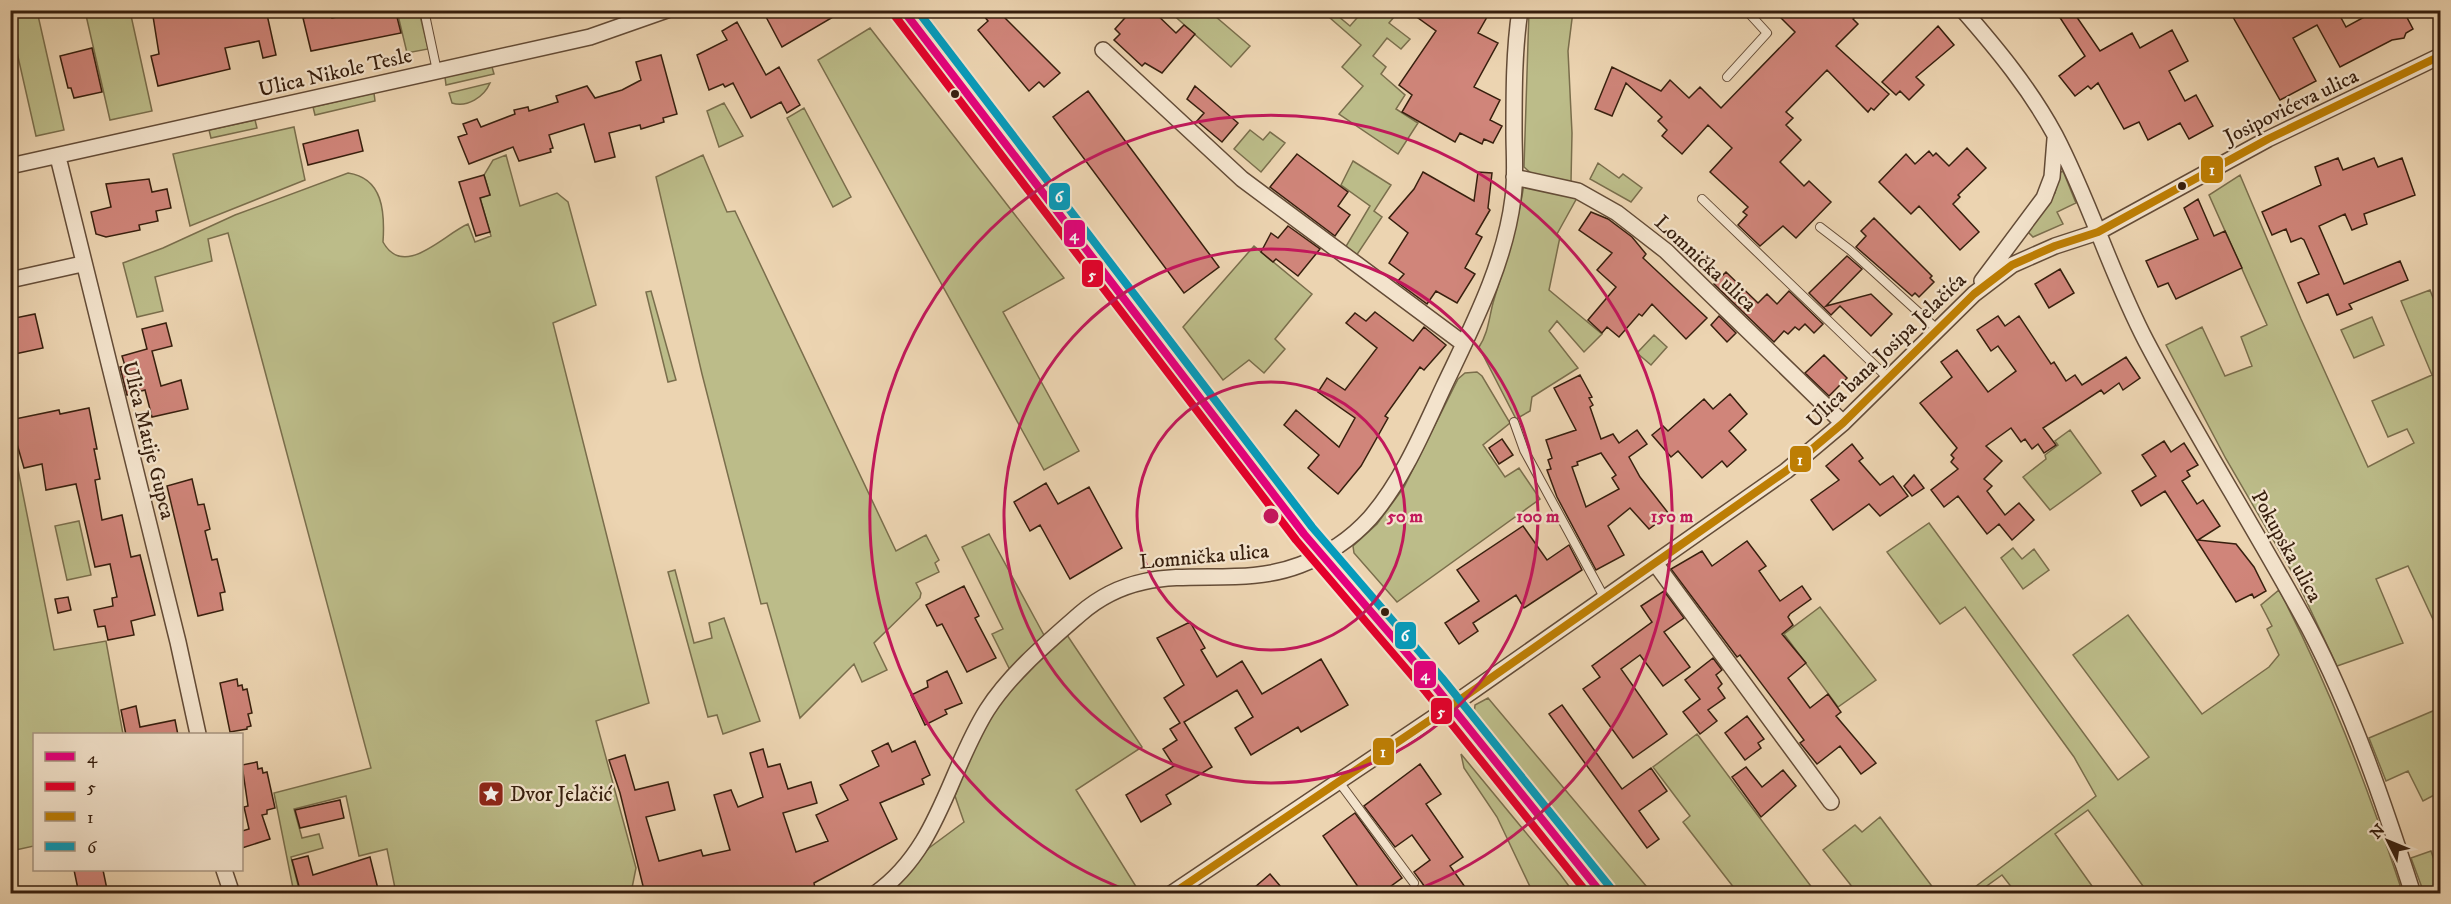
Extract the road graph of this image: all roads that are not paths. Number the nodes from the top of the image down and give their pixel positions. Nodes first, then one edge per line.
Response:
1 (424, 10) edge
2 (667, 10) edge
3 (903, 10) edge
4 (1520, 10) edge
5 (1746, 10) edge
6 (1963, 10) edge
7 (1103, 50) dead end
8 (2440, 56) edge
9 (437, 71) junction
10 (1727, 76) dead end
11 (2055, 136) junction
12 (58, 157) junction
13 (10, 166) edge
14 (1514, 177) junction
15 (1702, 199) dead end
16 (1820, 227) dead end
17 (2098, 232) junction
18 (82, 264) junction
19 (10, 280) edge
20 (1974, 294) junction
21 (1938, 330) junction
22 (1464, 344) junction
23 (1889, 379) junction
24 (1514, 422) dead end
25 (1843, 423) junction
26 (1322, 556) junction
27 (1655, 563) junction
28 (1604, 597) junction
29 (1450, 706) junction
30 (198, 733) edge
31 (1339, 782) junction
32 (1831, 802) dead end
33 (224, 871) edge
34 (1414, 883) dead end
35 (232, 894) edge
36 (875, 894) edge
37 (1171, 894) edge
38 (1602, 894) edge
39 (2413, 894) edge

1 - 9 lane
2 - 9 street, Ulica Nikole Tesle
3 - 26 main road
4 - 14 street, Lomnička ulica
5 - 10 lane
6 - 11 street, Pokupska ulica
7 - 22 street
8 - 17 street, Josipovićeva ulica
9 - 12 street, Ulica Nikole Tesle
11 - 17 street, Pokupska ulica
11 - 20 street
12 - 13 street, Ulica Nikole Tesle
12 - 18 street, Ulica Matije Gupca
14 - 22 street, Lomnička ulica
14 - 25 street, Lomnička ulica
15 - 23 lane
16 - 21 lane
17 - 20 street, Ulica bana Josipa Jelačića
17 - 39 street, Pokupska ulica
18 - 19 street
18 - 30 street, Ulica Matije Gupca
20 - 21 street, Ulica bana Josipa Jelačića
21 - 23 street, Ulica bana Josipa Jelačića
22 - 26 street, Lomnička ulica
23 - 25 street, Ulica bana Josipa Jelačića
24 - 28 lane
25 - 27 street, Ulica bana Josipa Jelačića
26 - 29 main road
26 - 36 street, Lomnička ulica
27 - 28 street, Ulica bana Josipa Jelačića
27 - 32 street
28 - 29 street, Ulica bana Josipa Jelačića
29 - 31 street, Ulica bana Josipa Jelačića
29 - 38 main road
31 - 34 lane
31 - 37 street, Ulica bana Josipa Jelačića
33 - 35 street

